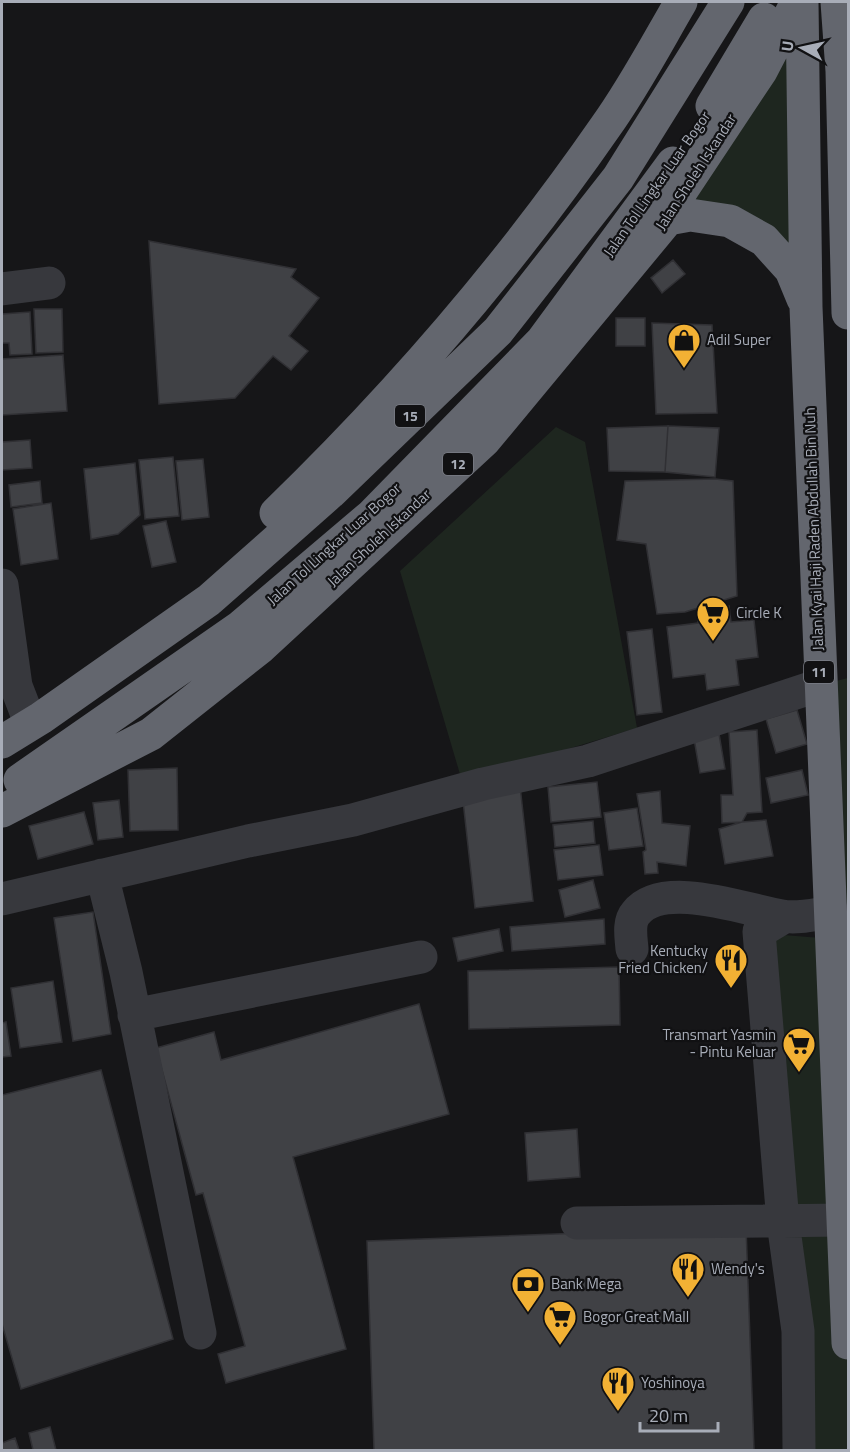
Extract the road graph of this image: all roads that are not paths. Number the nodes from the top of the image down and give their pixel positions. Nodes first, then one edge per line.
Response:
1 (681, 2) edge
2 (728, 2) edge
3 (774, 2) edge
4 (797, 2) edge
5 (802, 2) edge
6 (837, 2) edge
7 (845, 71) edge
8 (668, 219) junction
9 (49, 283) dead end
10 (2, 289) edge
11 (806, 307) junction
12 (849, 313) edge
13 (2, 585) edge
14 (820, 685) junction
15 (14, 720) edge
16 (2, 742) edge
17 (2, 791) edge
18 (2, 811) edge
19 (102, 875) junction
20 (2, 899) edge
21 (832, 912) junction
22 (784, 917) junction
23 (632, 948) dead end
24 (421, 957) dead end
25 (135, 1015) junction
26 (844, 1220) junction
27 (783, 1222) junction
28 (577, 1223) dead end
29 (200, 1333) dead end
30 (849, 1343) edge
31 (799, 1450) edge

1 - 15 highway
2 - 16 highway, 15
3 - 17 highway, Jalan Tol Lingkar Luar Bogor
4 - 8 highway, Jalan Sholeh Iskandar / 12
5 - 11 highway, Jalan Kyai Haji Raden Abdullah Bin Nuh / 11
6 - 7 highway
7 - 12 highway
8 - 11 highway
8 - 18 highway, Jalan Sholeh Iskandar / 12
9 - 10 street
11 - 14 highway, Jalan Kyai Haji Raden Abdullah Bin Nuh / 11
13 - 15 street
14 - 19 street
14 - 21 highway, Jalan Kyai Haji Raden Abdullah Bin Nuh / 11
19 - 20 street
19 - 25 street
21 - 22 street
21 - 26 highway, Jalan Kyai Haji Raden Abdullah Bin Nuh / 11
22 - 23 street
22 - 27 street
24 - 25 street
25 - 29 street
26 - 27 street
26 - 30 highway, Jalan Kyai Haji Raden Abdullah Bin Nuh / 11
27 - 28 street
27 - 31 street

